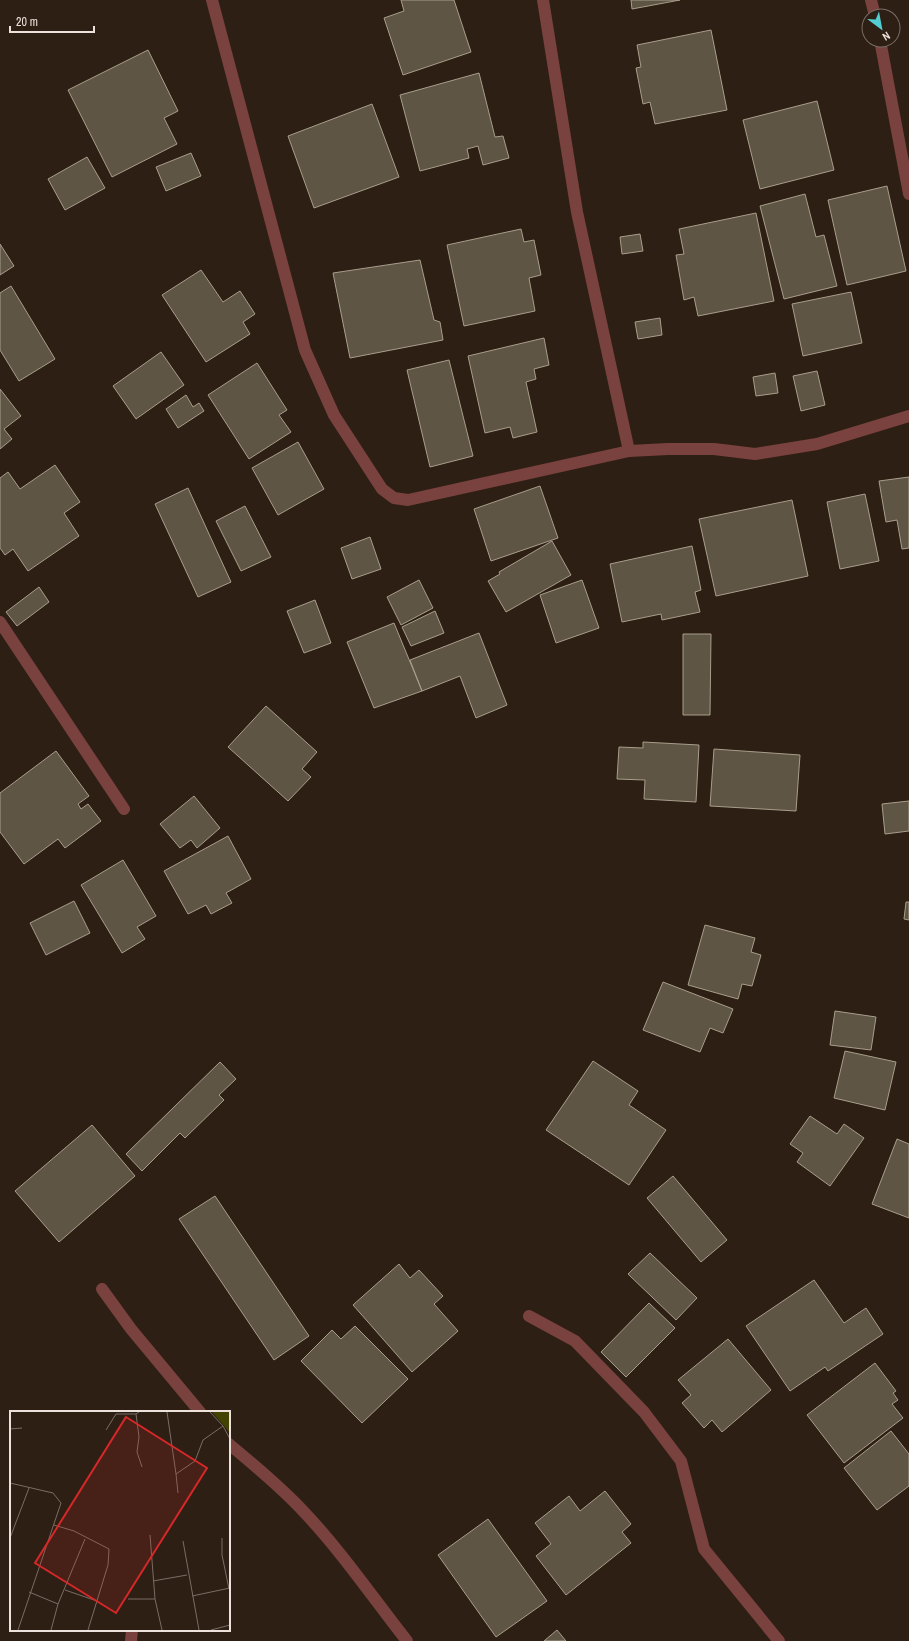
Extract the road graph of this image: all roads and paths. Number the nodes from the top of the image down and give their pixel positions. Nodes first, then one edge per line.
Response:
1 (544, 0) edge
2 (215, 1) edge
3 (882, 48) edge
4 (909, 194) edge
5 (909, 416) edge
6 (629, 451) junction
7 (0, 622) edge
8 (124, 809) dead end
9 (102, 1289) dead end
10 (529, 1316) dead end
11 (199, 1411) edge
12 (230, 1445) edge
13 (132, 1631) edge
14 (131, 1641) edge
15 (407, 1641) edge
16 (780, 1641) edge

1 - 6 street
2 - 6 street
3 - 4 street
5 - 6 street
7 - 8 street
9 - 11 street
10 - 16 street
12 - 15 street
13 - 14 street

